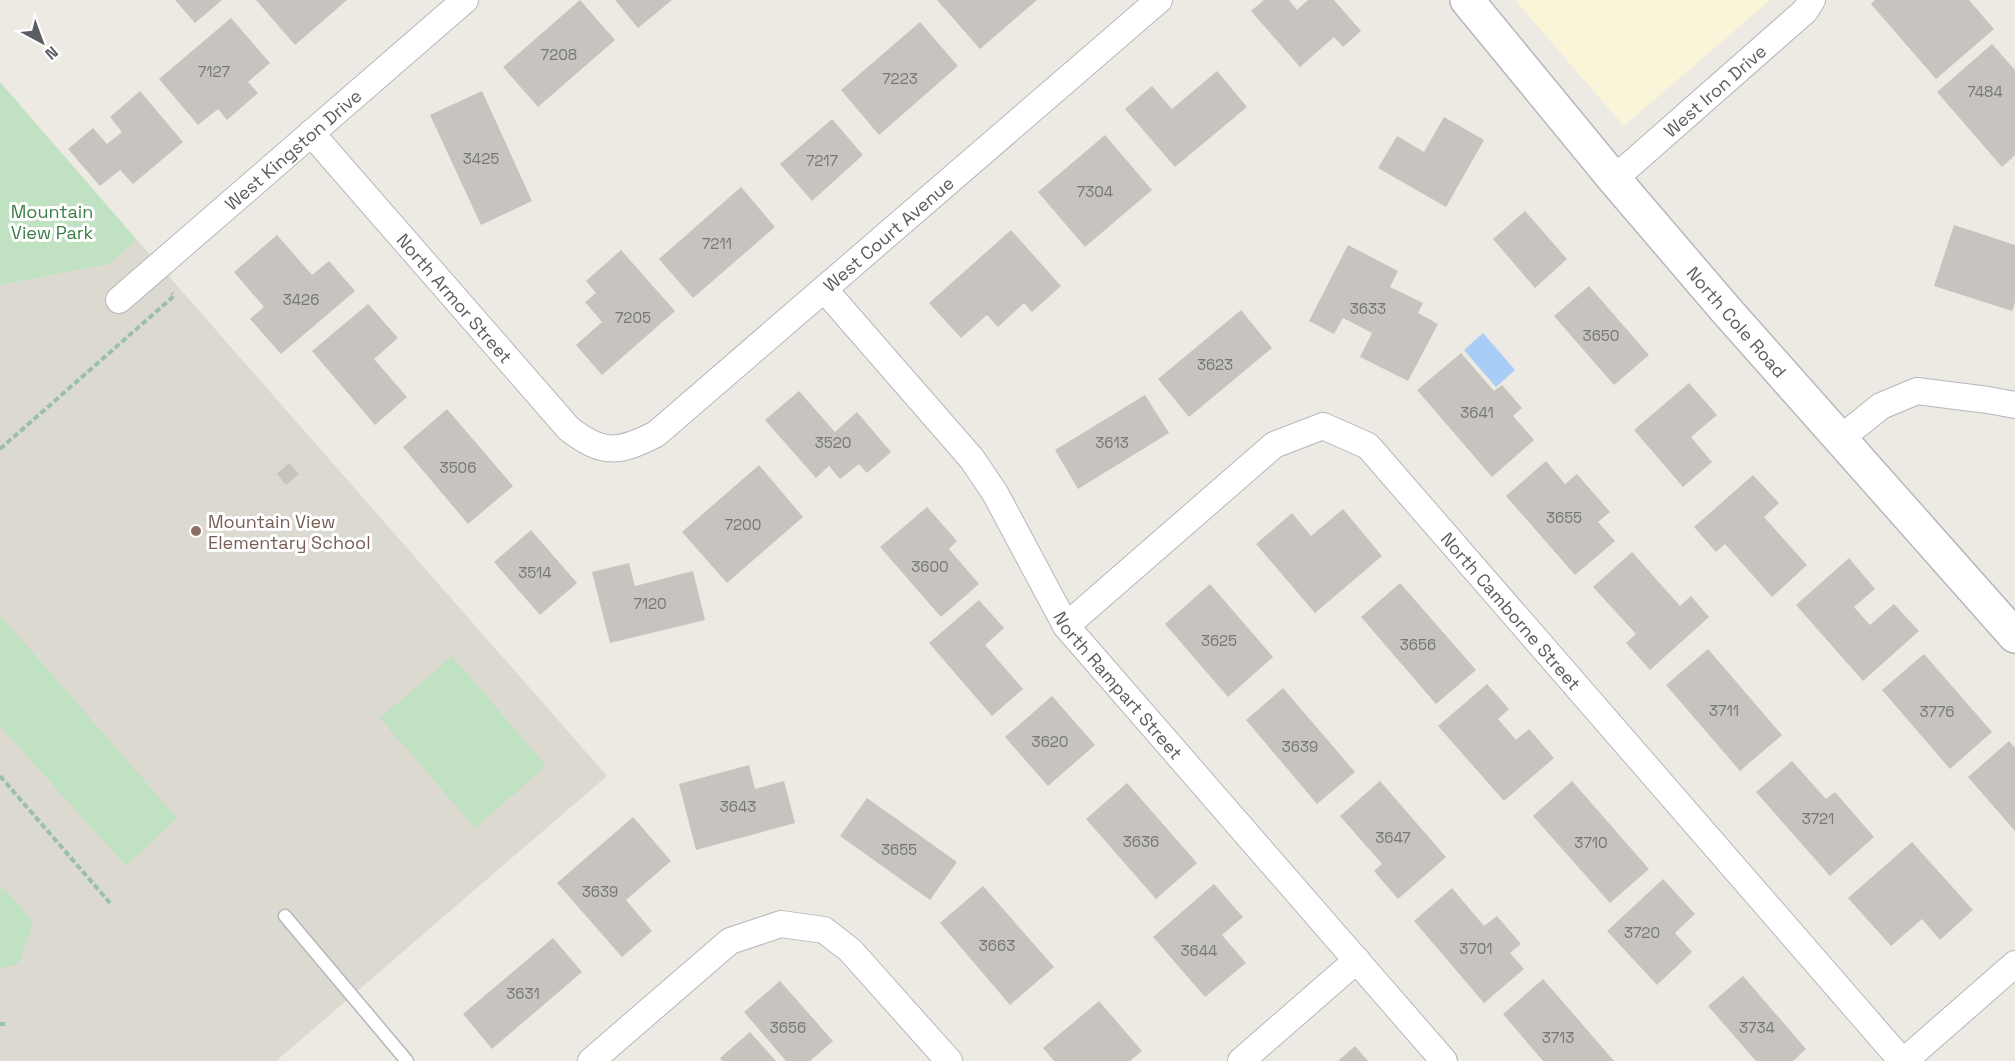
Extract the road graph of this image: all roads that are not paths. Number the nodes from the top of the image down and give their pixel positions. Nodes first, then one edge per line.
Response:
1 (465, 0) edge
2 (1159, 0) edge
3 (1467, 0) edge
4 (1812, 0) edge
5 (311, 133) junction
6 (1614, 179) junction
7 (824, 289) junction
8 (119, 300) dead end
9 (2015, 405) edge
10 (1840, 439) junction
11 (608, 449) joint
12 (1066, 626) junction
13 (2015, 636) edge
14 (285, 916) dead end
15 (1357, 960) junction
16 (2015, 963) edge
17 (406, 1061) edge
18 (591, 1061) edge
19 (949, 1061) edge
20 (1241, 1061) edge
21 (1444, 1061) edge
22 (1903, 1061) edge

1 - 5 street, West Kingston Drive
2 - 7 street, West Court Avenue
3 - 6 main road, North Cole Road
4 - 6 street, West Iron Drive
5 - 8 street, West Kingston Drive
5 - 11 street, North Armor Street
6 - 10 main road, North Cole Road
7 - 11 street, West Court Avenue
7 - 12 street, North Rampart Street
9 - 10 street
10 - 13 main road, North Cole Road
12 - 15 street, North Rampart Street
12 - 22 street, North Camborne Street
14 - 17 lane
15 - 20 street
15 - 21 street, North Rampart Street
16 - 22 street
18 - 19 street

